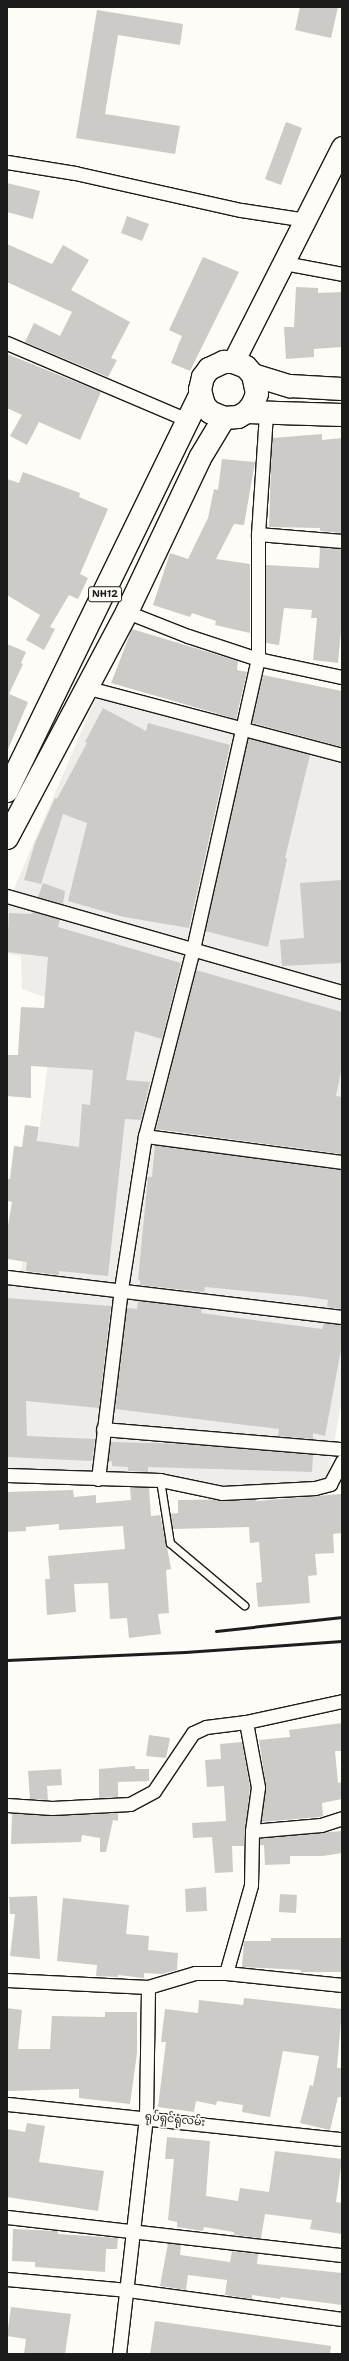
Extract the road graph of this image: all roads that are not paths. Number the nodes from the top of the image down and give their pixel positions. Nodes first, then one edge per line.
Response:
1 (341, 151) edge
2 (7, 162) edge
3 (306, 220) junction
4 (284, 263) junction
5 (342, 274) edge
6 (7, 343) edge
7 (233, 362) junction
8 (253, 375) junction
9 (342, 389) edge
10 (200, 395) junction
11 (256, 413) junction
12 (342, 415) edge
13 (224, 418) junction
14 (190, 421) junction
15 (258, 534) junction
16 (342, 541) edge
17 (127, 612) junction
18 (258, 659) junction
19 (342, 677) edge
20 (85, 687) junction
21 (244, 728) junction
22 (342, 756) edge
23 (7, 791) edge
24 (7, 838) edge
25 (7, 896) edge
26 (194, 949) junction
27 (342, 992) edge
28 (145, 1136) junction
29 (342, 1162) edge
30 (7, 1277) edge
31 (121, 1289) junction
32 (342, 1317) edge
33 (103, 1429) junction
34 (342, 1449) edge
35 (341, 1468) edge
36 (7, 1475) edge
37 (98, 1479) junction
38 (160, 1480) junction
39 (244, 1605) dead end
40 (342, 1701) edge
41 (246, 1722) junction
42 (7, 1805) edge
43 (342, 1818) edge
44 (252, 1831) junction
45 (226, 1974) junction
46 (7, 1980) edge
47 (342, 1985) edge
48 (148, 1988) junction
49 (7, 2104) edge
50 (146, 2117) junction
51 (342, 2139) edge
52 (7, 2217) edge
53 (132, 2230) junction
54 (342, 2255) edge
55 (7, 2278) edge
56 (128, 2290) junction
57 (342, 2319) edge
58 (119, 2354) edge

1 - 3 main road
2 - 3 street
3 - 4 main road
4 - 5 street
4 - 7 main road
6 - 14 street
7 - 8 highway
7 - 10 highway, NH12
8 - 9 highway
8 - 11 highway
10 - 13 highway
10 - 14 highway, NH12
11 - 12 highway
11 - 13 highway
11 - 15 street
13 - 17 highway, NH12
14 - 23 highway, NH12
15 - 16 street
15 - 18 street
17 - 18 street
17 - 20 highway, NH12
18 - 19 street
18 - 21 street
20 - 21 street
20 - 24 highway, NH12
21 - 22 street
21 - 26 street
25 - 26 street
26 - 27 street
26 - 28 street
28 - 29 street
28 - 31 street
30 - 31 street
31 - 32 street
31 - 33 street
33 - 34 street
33 - 37 street
35 - 38 street
36 - 37 street
37 - 38 street
38 - 39 lane
40 - 41 street
41 - 42 street
41 - 44 street
43 - 44 street
44 - 45 street
45 - 47 street
45 - 48 street
46 - 48 street
48 - 50 street
49 - 50 street, ရုပ်ရှင်ရုံလမ်း
50 - 51 street, ရုပ်ရှင်ရုံလမ်း
50 - 53 street
52 - 53 street
53 - 54 street
53 - 56 street
55 - 56 street
56 - 57 street
56 - 58 street

